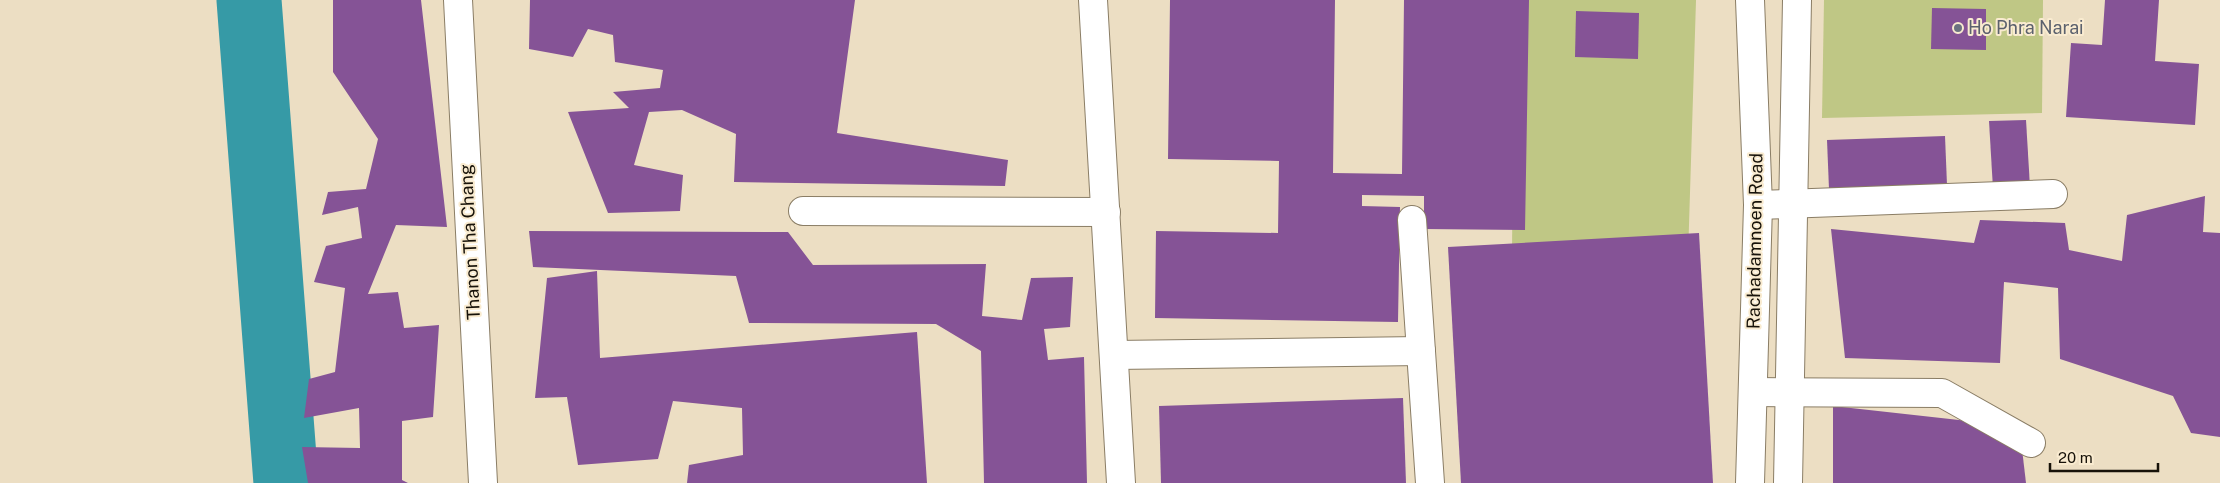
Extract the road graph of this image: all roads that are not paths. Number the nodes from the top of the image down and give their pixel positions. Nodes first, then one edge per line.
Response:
1 (458, 0) edge
2 (1093, 0) edge
3 (1750, 0) edge
4 (1797, 0) edge
5 (2053, 194) dead end
6 (1794, 204) junction
7 (1758, 205) junction
8 (803, 211) dead end
9 (1106, 212) junction
10 (1412, 220) dead end
11 (1421, 351) junction
12 (1114, 355) junction
13 (1753, 392) junction
14 (1789, 392) junction
15 (2031, 443) dead end
16 (483, 483) edge
17 (1121, 483) edge
18 (1430, 483) edge
19 (1750, 483) edge
20 (1788, 483) edge

1 - 16 street, Thanon Tha Chang
2 - 9 street
3 - 7 street, Rachadamnoen Road
4 - 6 street
5 - 6 street
6 - 7 street
6 - 14 street
7 - 13 street, Rachadamnoen Road
8 - 9 street
9 - 12 street
10 - 11 street
11 - 12 street
11 - 18 street
12 - 17 street
13 - 14 street
13 - 19 street, Rachadamnoen Road
14 - 15 street
14 - 20 street

